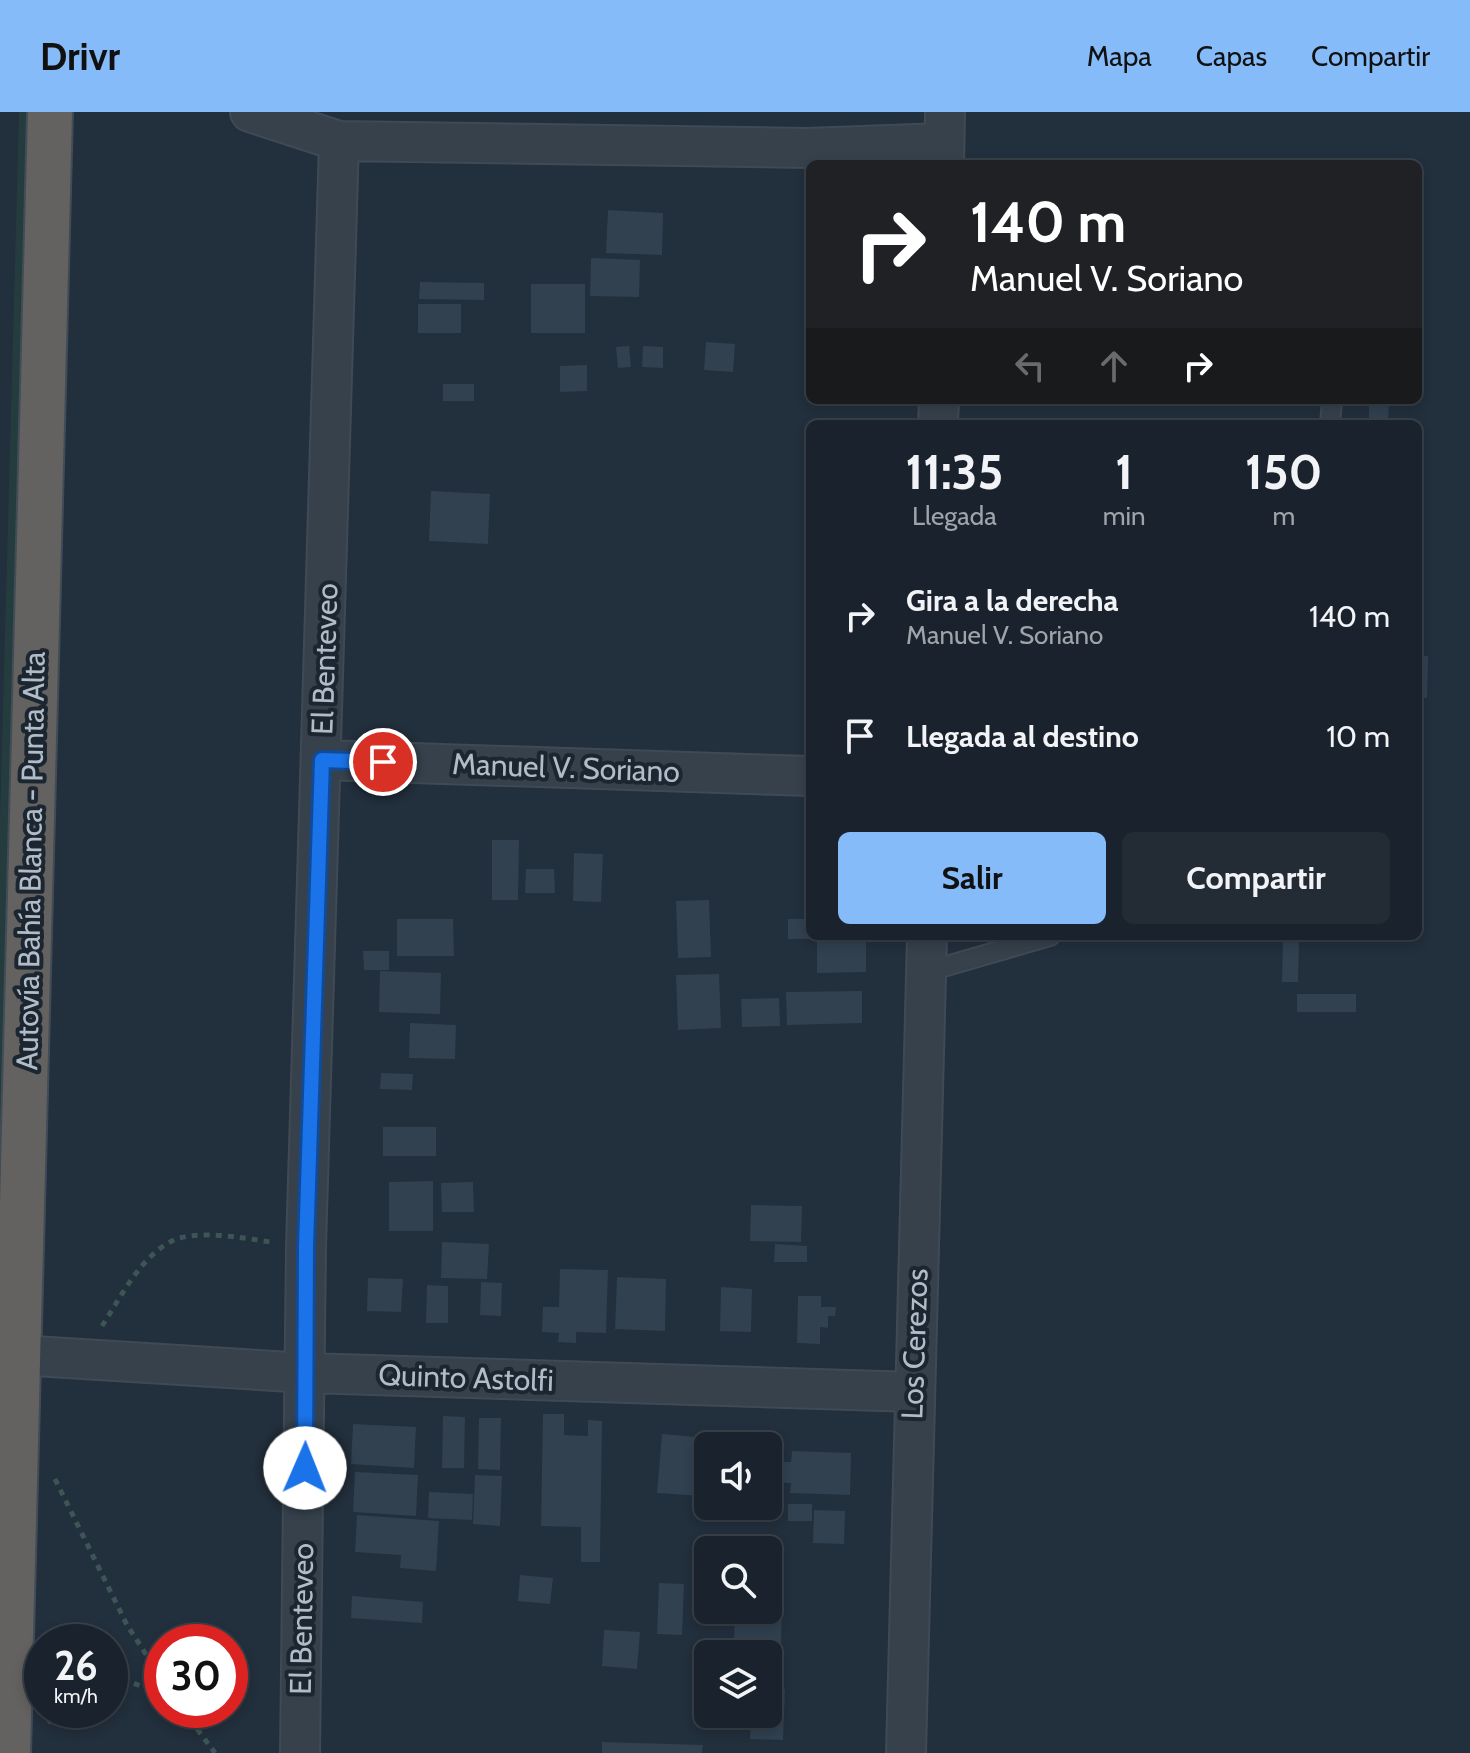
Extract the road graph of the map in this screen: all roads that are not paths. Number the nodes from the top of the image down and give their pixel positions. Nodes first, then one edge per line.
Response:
1 (50, 112) edge
2 (250, 112) edge
3 (944, 140) edge
4 (339, 141) junction
5 (322, 760) junction
6 (806, 776) edge
7 (1022, 940) edge
8 (926, 954) edge
9 (18, 1355) junction
10 (307, 1373) junction
11 (914, 1392) junction
12 (8, 1753) edge
13 (300, 1753) edge
14 (906, 1753) edge

1 - 9 highway, Autovía Bahía Blanca - Punta Alta
2 - 4 street
3 - 4 street
4 - 5 street, El Benteveo
5 - 6 street, Manuel V. Soriano
5 - 10 street, El Benteveo
7 - 8 lane
8 - 11 street, Los Cerezos
9 - 10 street, Quinto Astolfi
9 - 12 highway, Autovía Bahía Blanca - Punta Alta
10 - 11 street, Quinto Astolfi
10 - 13 street, El Benteveo
11 - 14 street, Los Cerezos

